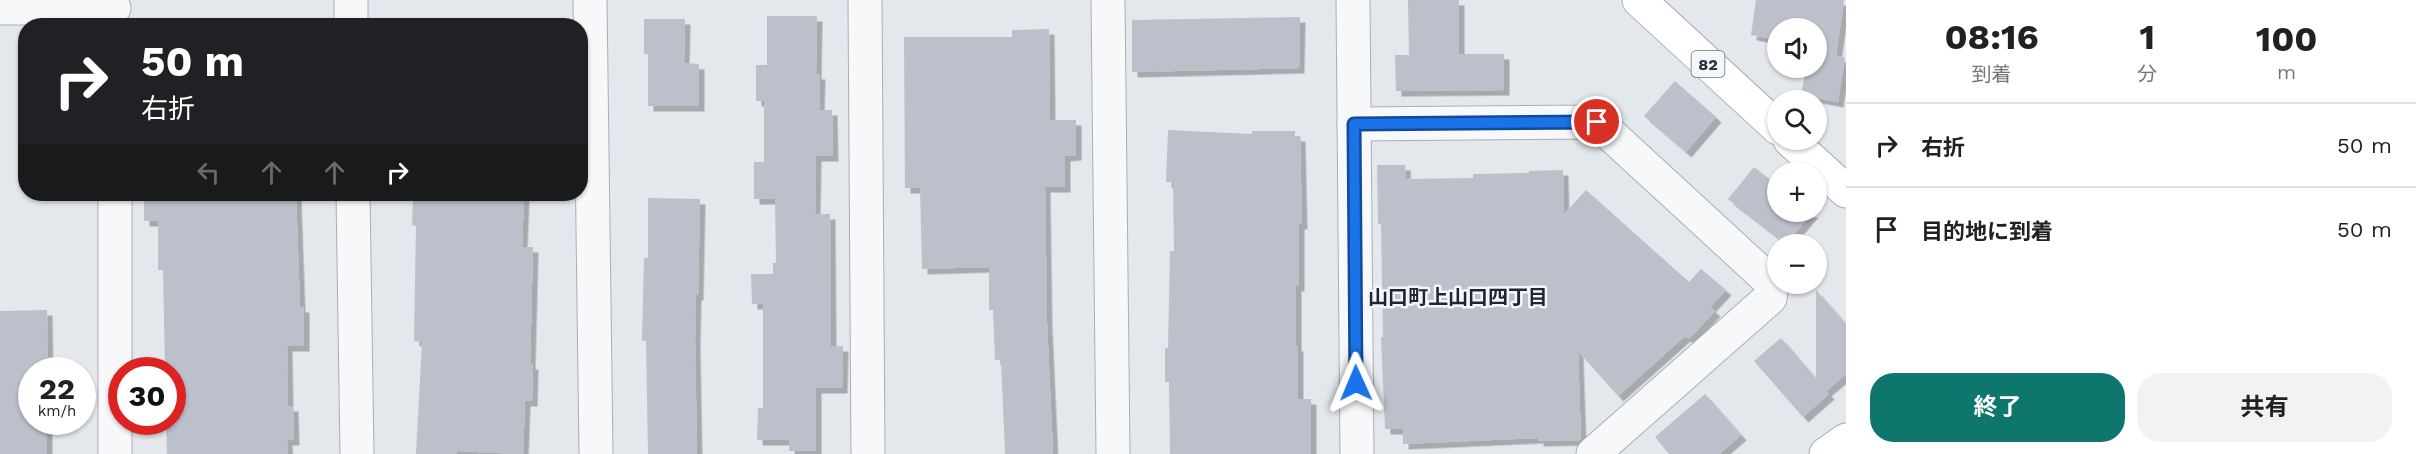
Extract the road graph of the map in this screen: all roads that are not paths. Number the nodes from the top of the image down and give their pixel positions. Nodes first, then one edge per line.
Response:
1 (351, 0) edge
2 (590, 0) edge
3 (865, 0) edge
4 (1108, 0) edge
5 (1353, 0) edge
6 (1639, 0) edge
7 (0, 8) edge
8 (114, 11) edge
9 (351, 18) edge
10 (1767, 118) edge
11 (1354, 124) junction
12 (1801, 150) edge
13 (1846, 191) edge
14 (115, 201) edge
15 (353, 201) edge
16 (1846, 440) edge
17 (115, 454) edge
18 (357, 454) edge
19 (596, 454) edge
20 (868, 454) edge
21 (1113, 454) edge
22 (1357, 454) edge
23 (1593, 454) edge
24 (1826, 454) edge

1 - 9 street
2 - 19 street
3 - 20 street
4 - 21 street
5 - 11 street
6 - 10 main road, 82
7 - 8 street
11 - 22 street
11 - 23 street
12 - 13 main road
14 - 17 street
15 - 18 street
16 - 24 main road

